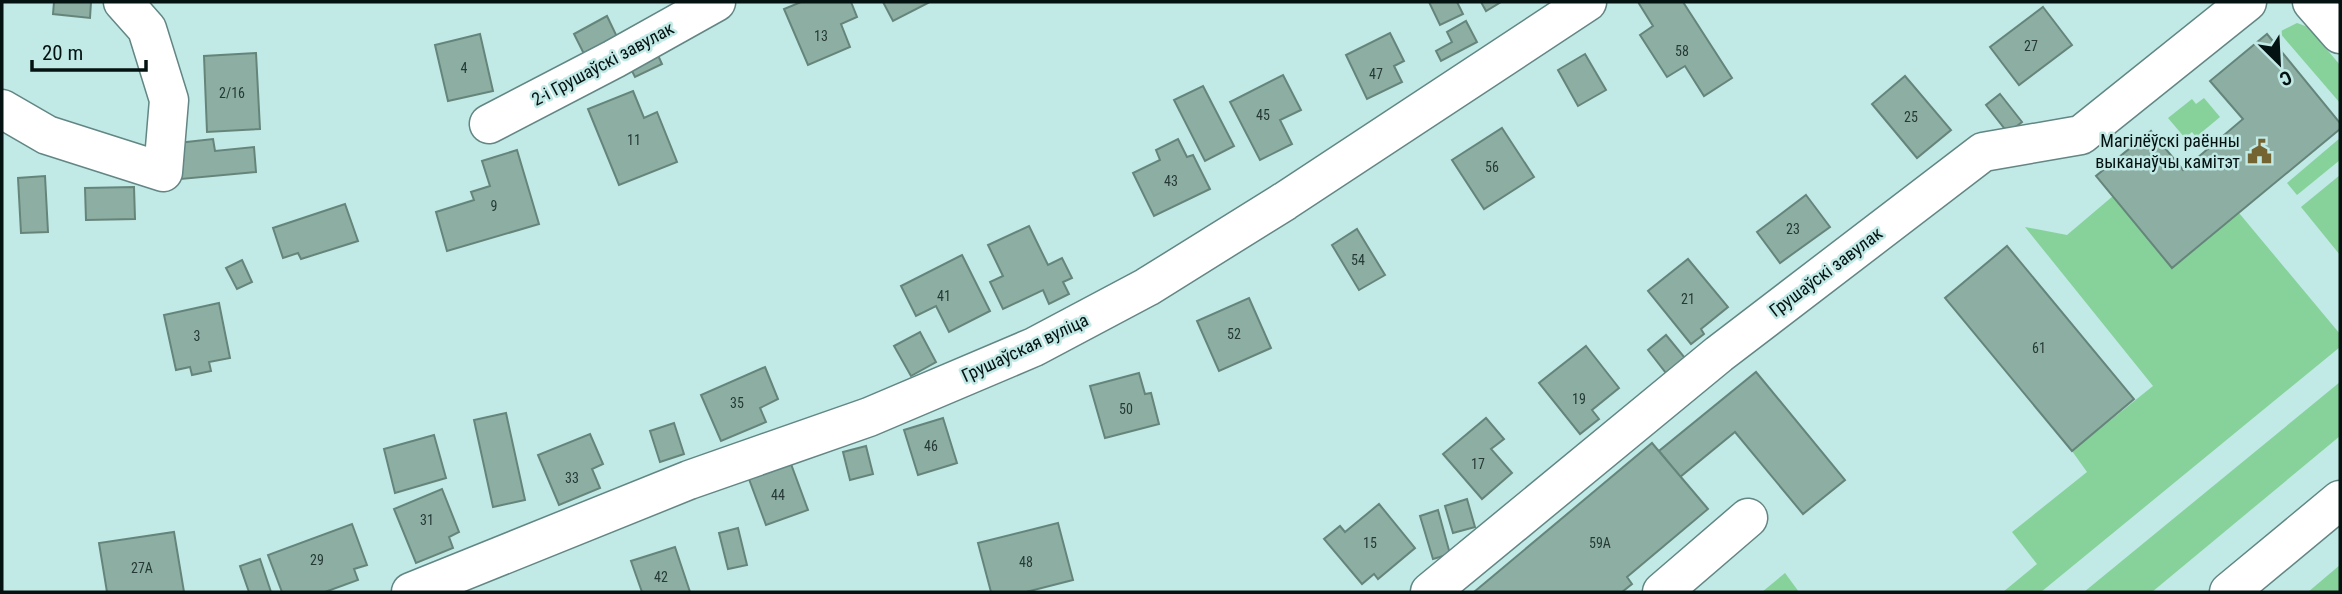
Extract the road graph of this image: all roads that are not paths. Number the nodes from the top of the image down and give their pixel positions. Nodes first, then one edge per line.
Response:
1 (123, 2) edge
2 (716, 2) edge
3 (1587, 2) edge
4 (2247, 2) edge
5 (2312, 2) edge
6 (2340, 34) edge
7 (2, 109) edge
8 (489, 124) dead end
9 (2340, 500) edge
10 (1748, 518) dead end
11 (431, 589) edge
12 (1430, 592) edge
13 (1662, 592) edge
14 (2229, 592) edge

1 - 7 street
2 - 8 street, 2-і Грушаўскі завулак
3 - 11 street, Грушаўская вуліца
4 - 12 street, Грушаўскі завулак
5 - 6 street
9 - 14 street
10 - 13 street

